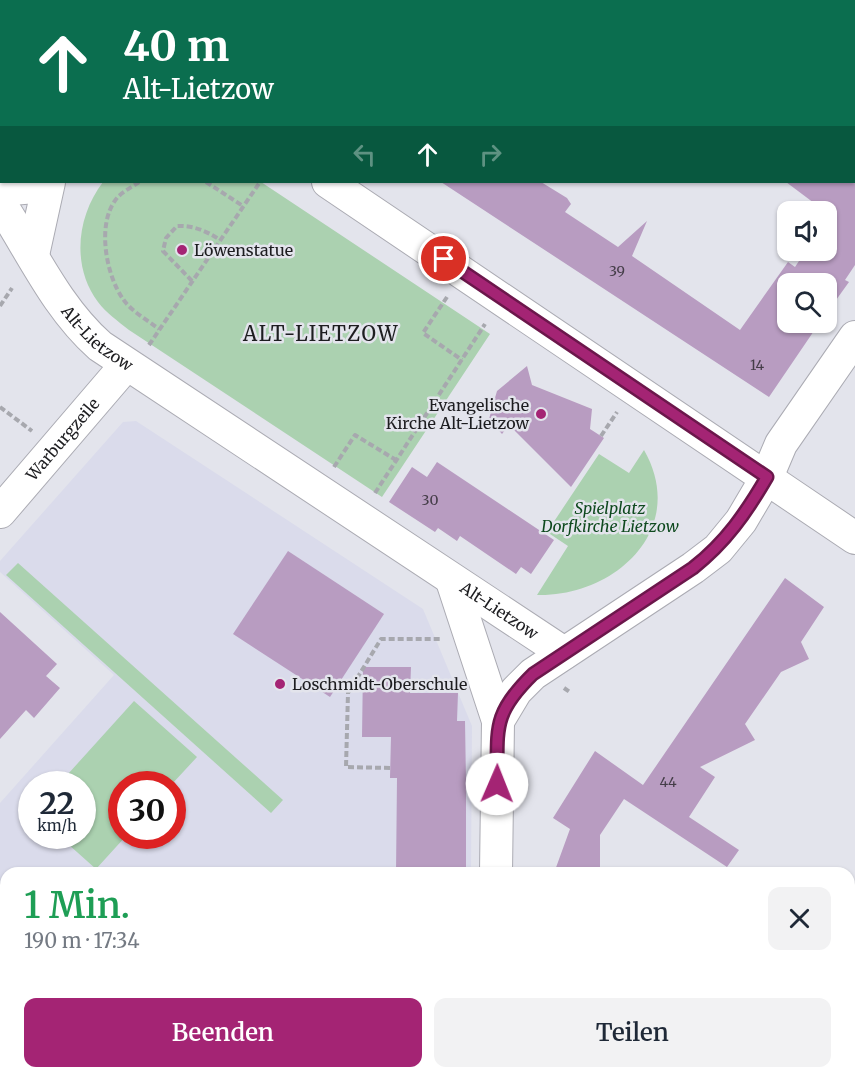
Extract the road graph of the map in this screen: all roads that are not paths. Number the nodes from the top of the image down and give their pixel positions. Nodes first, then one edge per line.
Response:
1 (329, 183) edge
2 (48, 184) edge
3 (0, 190) edge
4 (0, 203) edge
5 (33, 255) junction
6 (855, 337) edge
7 (135, 358) junction
8 (767, 477) junction
9 (0, 512) edge
10 (855, 538) edge
11 (452, 581) junction
12 (564, 652) junction
13 (498, 721) junction
14 (496, 867) edge

1 - 8 street
2 - 3 street
2 - 5 street
4 - 5 street, Alt-Lietzow
5 - 7 street, Alt-Lietzow
6 - 8 street
7 - 9 street, Warburgzeile
7 - 11 street, Alt-Lietzow
8 - 10 street
8 - 12 street
11 - 12 street, Alt-Lietzow
11 - 13 street
12 - 13 street
13 - 14 street

